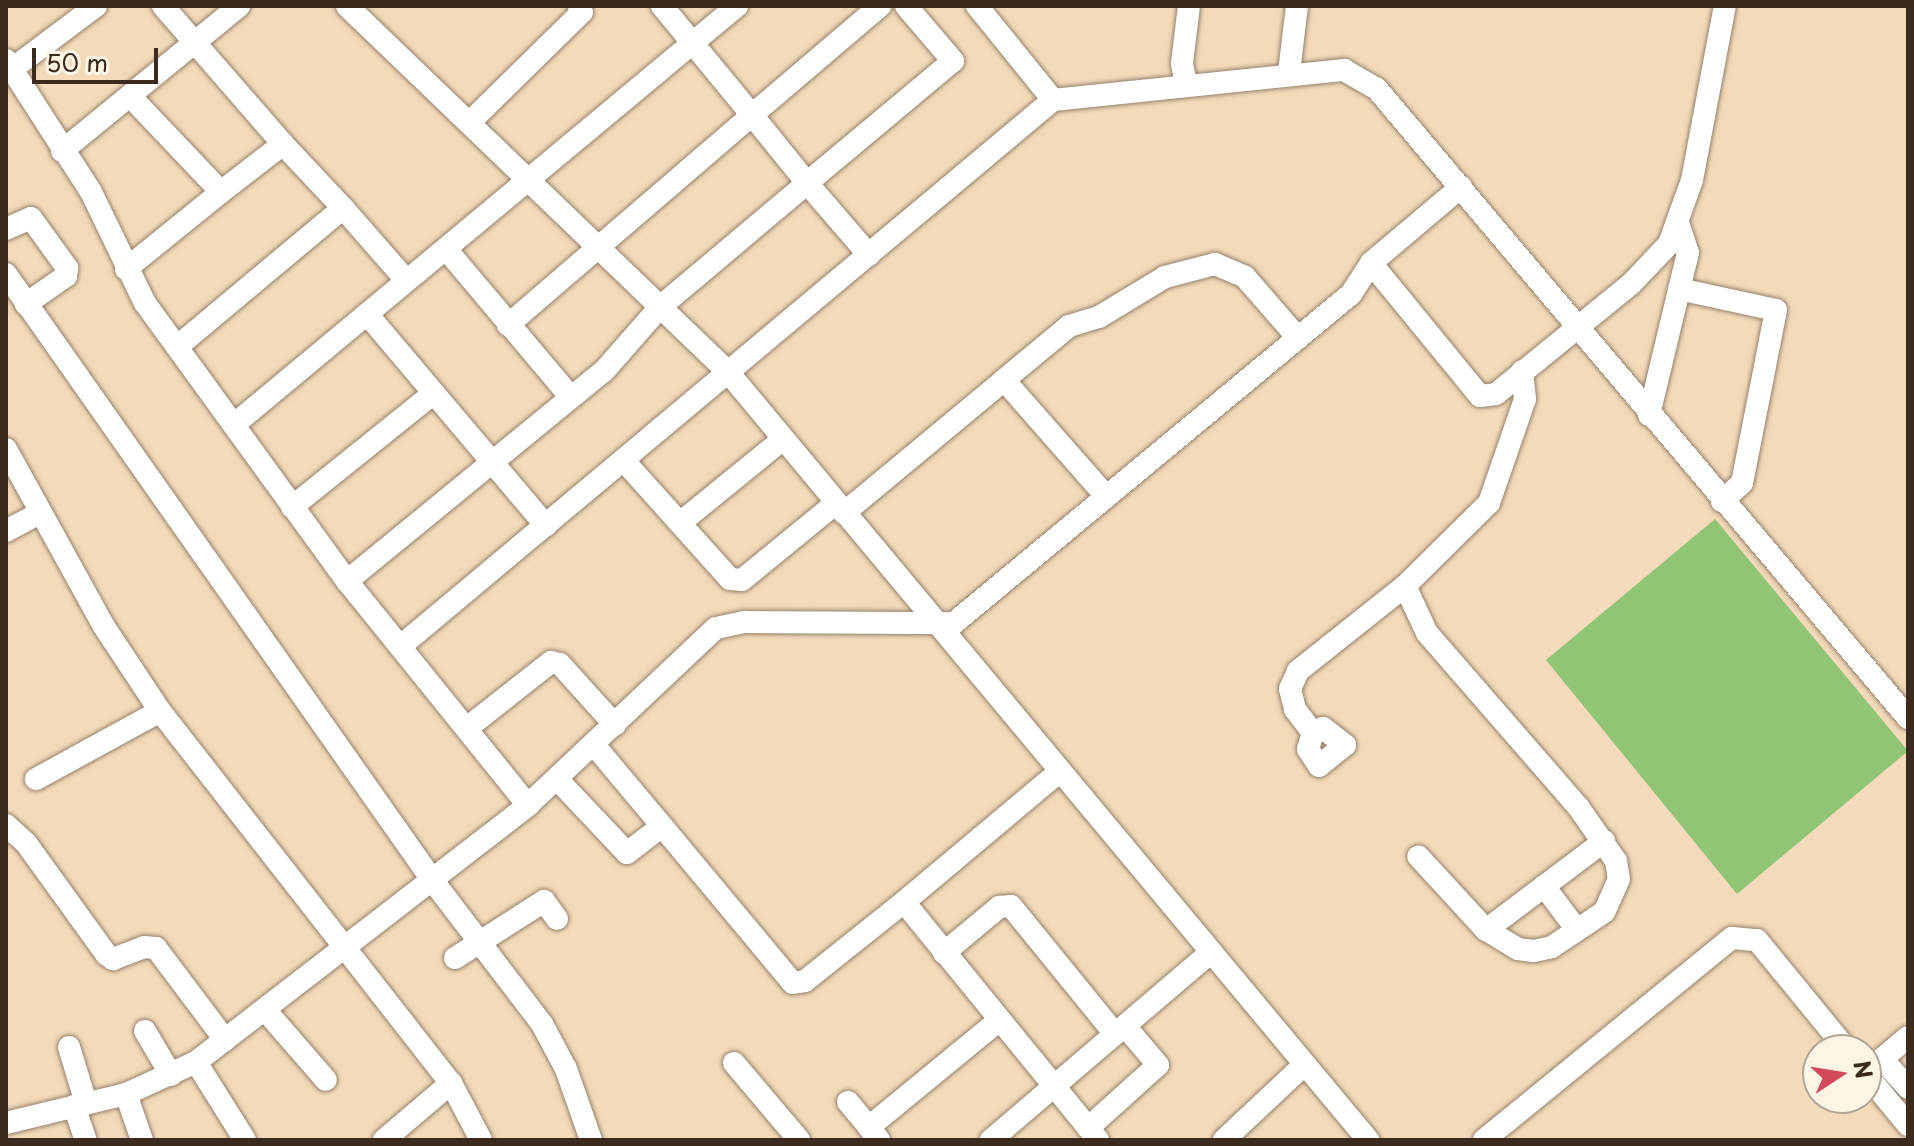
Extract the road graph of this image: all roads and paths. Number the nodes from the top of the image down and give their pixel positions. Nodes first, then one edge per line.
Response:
1 (96, 6) edge
2 (163, 6) edge
3 (239, 6) edge
4 (347, 6) edge
5 (662, 6) edge
6 (737, 6) edge
7 (880, 6) edge
8 (906, 6) edge
9 (977, 6) edge
10 (1189, 6) edge
11 (1297, 6) edge
12 (1725, 6) edge
13 (583, 8) edge
14 (194, 43) junction
15 (693, 44) junction
16 (9, 64) edge
17 (1289, 72) junction
18 (1186, 84) junction
19 (130, 96) junction
20 (1053, 100) junction
21 (752, 115) junction
22 (469, 123) junction
23 (283, 144) junction
24 (62, 151) junction
25 (530, 180) junction
26 (807, 183) junction
27 (1461, 187) junction
28 (221, 192) junction
29 (343, 208) junction
30 (1679, 225) junction
31 (6, 229) edge
32 (596, 244) junction
33 (446, 249) junction
34 (869, 255) junction
35 (1371, 263) junction
36 (126, 269) junction
37 (6, 274) edge
38 (406, 280) junction
39 (1679, 289) junction
40 (26, 304) junction
41 (660, 307) junction
42 (367, 314) junction
43 (508, 325) junction
44 (1575, 328) junction
45 (1298, 338) junction
46 (178, 346) junction
47 (1522, 371) junction
48 (728, 372) junction
49 (1004, 380) junction
50 (434, 393) junction
51 (570, 396) junction
52 (1649, 415) junction
53 (236, 423) junction
54 (783, 439) junction
55 (6, 449) edge
56 (491, 461) junction
57 (625, 462) junction
58 (1105, 495) junction
59 (1722, 501) junction
60 (292, 507) junction
61 (840, 508) junction
62 (40, 513) junction
63 (680, 523) junction
64 (546, 526) junction
65 (6, 531) edge
66 (347, 581) junction
67 (1405, 586) junction
68 (938, 625) junction
69 (402, 645) junction
70 (160, 711) junction
71 (1908, 718) edge
72 (615, 725) junction
73 (467, 728) junction
74 (1313, 733) dead end
75 (594, 745) junction
76 (1060, 771) junction
77 (36, 779) dead end
78 (557, 779) junction
79 (528, 805) junction
80 (6, 825) edge
81 (662, 826) junction
82 (1604, 841) junction
83 (1418, 856) dead end
84 (433, 881) junction
85 (1544, 886) junction
86 (904, 902) junction
87 (557, 919) dead end
88 (1486, 930) junction
89 (1577, 930) junction
90 (481, 943) junction
91 (344, 950) junction
92 (944, 953) junction
93 (1209, 954) junction
94 (455, 958) dead end
95 (266, 1011) junction
96 (997, 1022) junction
97 (1120, 1030) junction
98 (145, 1031) dead end
99 (1834, 1034) edge
100 (1908, 1037) edge
101 (225, 1040) junction
102 (69, 1047) dead end
103 (196, 1062) junction
104 (734, 1063) dead end
105 (1304, 1065) junction
106 (171, 1075) junction
107 (326, 1080) dead end
108 (451, 1083) junction
109 (1908, 1088) edge
110 (1051, 1089) junction
111 (1882, 1093) edge
112 (126, 1094) junction
113 (848, 1102) dead end
114 (80, 1104) junction
115 (6, 1123) edge
116 (1908, 1125) edge
117 (874, 1134) edge
118 (1093, 1134) edge
119 (86, 1140) edge
120 (142, 1140) edge
121 (245, 1140) edge
122 (384, 1140) edge
123 (481, 1140) edge
124 (591, 1140) edge
125 (799, 1140) edge
126 (991, 1140) edge
127 (1224, 1140) edge
128 (1368, 1140) edge
129 (1484, 1140) edge

1 - 16 street
2 - 14 street
3 - 14 street
4 - 22 street
5 - 15 street
6 - 15 street
7 - 21 street
8 - 26 street
9 - 20 street
10 - 18 street
11 - 17 street
12 - 30 street
13 - 22 street
14 - 19 street
14 - 23 street
15 - 21 street
15 - 25 street
16 - 24 street
17 - 18 street
17 - 27 street
18 - 20 street
19 - 24 street
19 - 28 street
20 - 34 street
21 - 26 street
21 - 32 street
22 - 25 street
23 - 28 street
23 - 29 street
24 - 36 street
25 - 32 street
25 - 33 street
26 - 34 street
26 - 41 street
27 - 35 street
27 - 44 street
28 - 36 street
29 - 38 street
29 - 46 street
30 - 39 street
30 - 44 street
31 - 40 street
32 - 41 street
32 - 43 street
33 - 38 street
33 - 43 street
34 - 48 street
35 - 45 street
35 - 47 street
36 - 46 street
37 - 40 street
38 - 42 street
39 - 52 street
39 - 59 street
40 - 84 street
41 - 48 street
41 - 51 street
42 - 50 street
42 - 53 street
43 - 51 street
44 - 47 street
44 - 52 street
45 - 49 street
45 - 58 street
46 - 53 street
47 - 67 street
48 - 54 street
48 - 57 street
49 - 58 street
49 - 61 street
50 - 56 street
50 - 60 street
51 - 56 street
52 - 59 street
53 - 60 street
54 - 61 street
54 - 63 street
55 - 62 street
56 - 64 street
56 - 66 street
57 - 63 street
57 - 64 street
58 - 68 street
59 - 71 street
60 - 66 street
61 - 63 street
61 - 68 street
62 - 65 street
62 - 70 street
64 - 69 street
66 - 69 street
67 - 74 street
67 - 82 street
68 - 72 street
68 - 76 street
69 - 73 street
70 - 77 street
70 - 91 street
72 - 73 street
72 - 75 street
73 - 79 street
75 - 78 street
75 - 81 street
76 - 86 street
76 - 93 street
78 - 79 street
78 - 81 street
79 - 84 street
80 - 101 street
81 - 86 street
82 - 85 street
82 - 89 street
83 - 88 street
84 - 90 street
84 - 91 street
85 - 88 street
85 - 89 street
86 - 92 street
87 - 90 street
88 - 89 street
90 - 94 street
90 - 124 street
91 - 95 street
91 - 108 street
92 - 96 street
92 - 97 street
93 - 97 street
93 - 105 street
95 - 101 street
95 - 107 street
96 - 110 street
96 - 117 street
97 - 110 street
97 - 118 street
98 - 106 street
99 - 129 street
100 - 109 street
101 - 103 street
102 - 114 street
103 - 106 street
103 - 121 street
104 - 125 street
105 - 127 street
105 - 128 street
106 - 112 street
108 - 122 street
108 - 123 street
110 - 118 street
110 - 126 street
111 - 116 street
112 - 114 street
112 - 120 street
113 - 117 street
114 - 115 street
114 - 119 street

